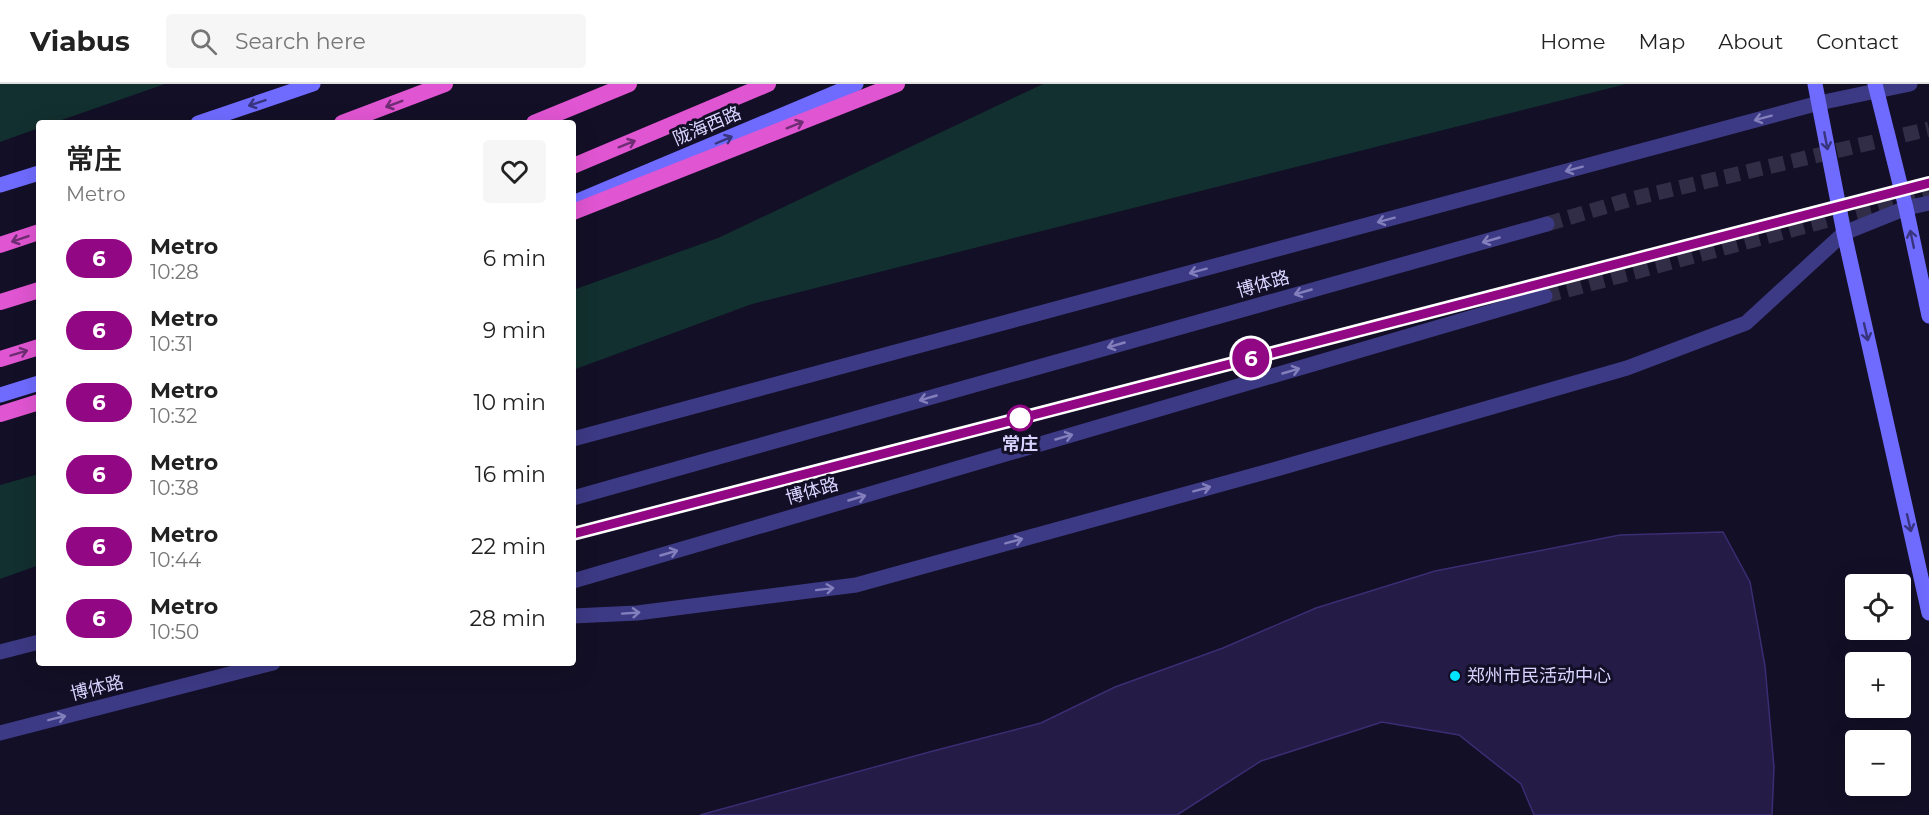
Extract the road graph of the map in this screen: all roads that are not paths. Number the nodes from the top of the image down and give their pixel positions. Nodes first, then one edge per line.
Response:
1 (313, 84) edge
2 (445, 84) edge
3 (629, 84) edge
4 (768, 84) edge
5 (856, 84) edge
6 (897, 84) edge
7 (1815, 84) edge
8 (1910, 84) edge
9 (1876, 87) edge
10 (1819, 103) junction
11 (207, 120) edge
12 (350, 120) edge
13 (541, 120) edge
14 (576, 165) edge
15 (36, 174) edge
16 (0, 185) edge
17 (576, 202) edge
18 (1929, 203) edge
19 (1906, 208) junction
20 (576, 211) edge
21 (1547, 224) tunnel mouth
22 (36, 233) edge
23 (1844, 233) junction
24 (0, 245) edge
25 (36, 291) edge
26 (1545, 296) tunnel mouth
27 (0, 302) edge
28 (1929, 316) edge
29 (36, 348) edge
30 (0, 359) edge
31 (36, 384) edge
32 (0, 395) edge
33 (36, 403) edge
34 (0, 414) edge
35 (576, 438) edge
36 (576, 497) edge
37 (576, 580) edge
38 (1929, 614) edge
39 (576, 616) edge
40 (36, 643) edge
41 (0, 652) edge
42 (261, 666) edge
43 (0, 733) edge

1 -> 11 main road
2 -> 12 highway
3 - 13 highway
14 -> 4 highway
17 -> 5 main road, 陇海西路
20 -> 6 highway
7 - 10 main road
8 - 9 street
9 - 10 street
9 - 19 main road
10 -> 23 main road
10 -> 35 street
15 - 16 main road
18 - 19 street
19 - 23 street
28 -> 19 main road
21 -> 36 street, 博体路
22 -> 24 highway
23 -> 38 main road
39 -> 23 street
25 - 27 highway
37 -> 26 street, 博体路
30 -> 29 highway
31 - 32 main road
33 - 34 highway
40 - 41 street
43 -> 42 street, 博体路

